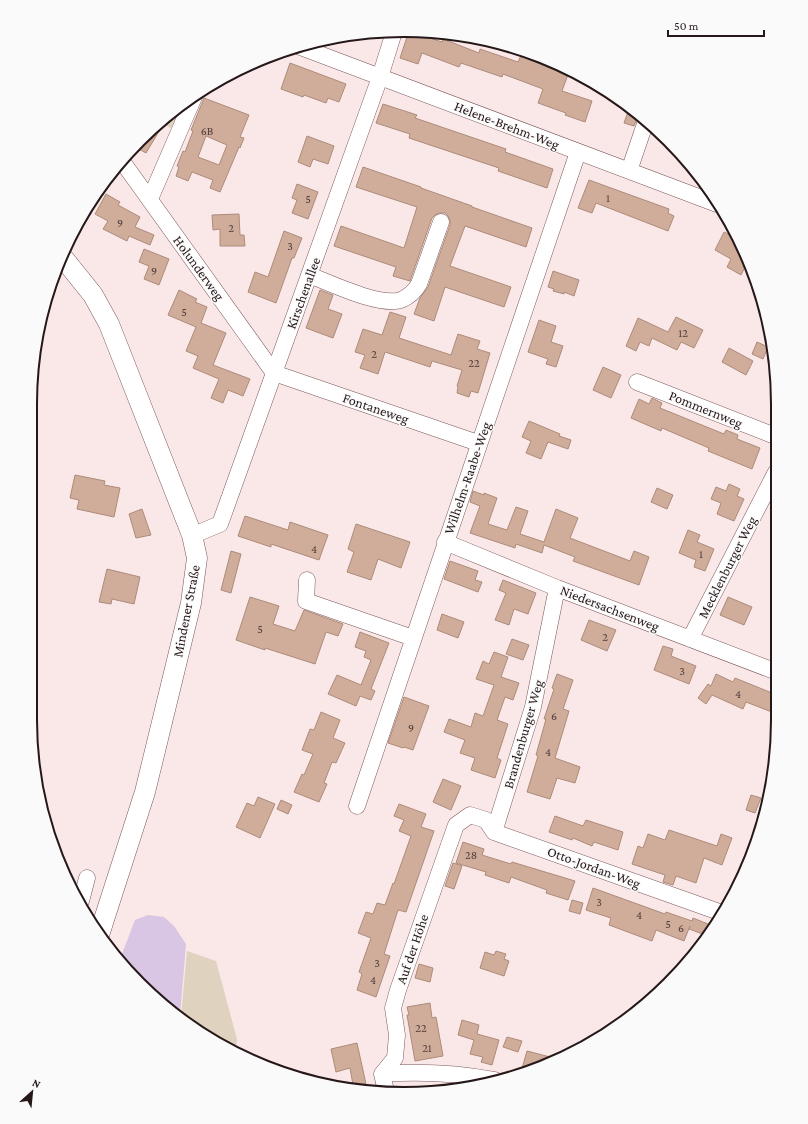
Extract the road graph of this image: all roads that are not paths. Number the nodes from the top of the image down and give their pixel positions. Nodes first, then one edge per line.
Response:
1 (392, 37) edge
2 (309, 50) edge
3 (380, 77) junction
4 (190, 106) edge
5 (644, 127) edge
6 (578, 152) junction
7 (125, 166) edge
8 (629, 171) junction
9 (150, 200) junction
10 (710, 202) edge
11 (441, 222) dead end
12 (66, 262) edge
13 (309, 276) junction
14 (274, 373) junction
15 (637, 382) dead end
16 (771, 434) edge
17 (478, 443) junction
18 (771, 482) edge
19 (191, 536) junction
20 (445, 542) junction
21 (307, 580) dead end
22 (557, 588) junction
23 (413, 638) junction
24 (690, 639) junction
25 (771, 670) edge
26 (357, 806) dead end
27 (470, 815) joint
28 (494, 832) junction
29 (87, 878) dead end
30 (82, 896) edge
31 (717, 911) edge
32 (101, 927) edge
33 (382, 1074) junction
34 (484, 1078) edge
35 (385, 1086) edge

1 - 3 street, Kirschenallee
2 - 3 street, Helene-Brehm-Weg
3 - 6 street, Helene-Brehm-Weg
3 - 13 street, Kirschenallee
4 - 9 street
5 - 8 street
6 - 8 street, Helene-Brehm-Weg
6 - 17 street, Wilhelm-Raabe-Weg
7 - 9 street, Holunderweg
8 - 10 street, Helene-Brehm-Weg
9 - 14 street, Holunderweg
11 - 13 street
12 - 19 main road, Mindener Straße
13 - 14 street, Kirschenallee
14 - 17 street, Fontaneweg
14 - 19 street, Kirschenallee
15 - 16 street, Pommernweg
17 - 20 street, Wilhelm-Raabe-Weg
18 - 24 street, Mecklenburger Weg
19 - 32 main road, Mindener Straße
20 - 22 street, Niedersachsenweg
20 - 23 street, Wilhelm-Raabe-Weg
21 - 23 street
22 - 24 street, Niedersachsenweg
22 - 28 street, Brandenburger Weg
23 - 26 street, Wilhelm-Raabe-Weg
24 - 25 street, Niedersachsenweg
27 - 28 street, Otto-Jordan-Weg
27 - 33 street, Auf der Höhe
28 - 31 street, Otto-Jordan-Weg
29 - 30 street
33 - 34 street
33 - 35 street

